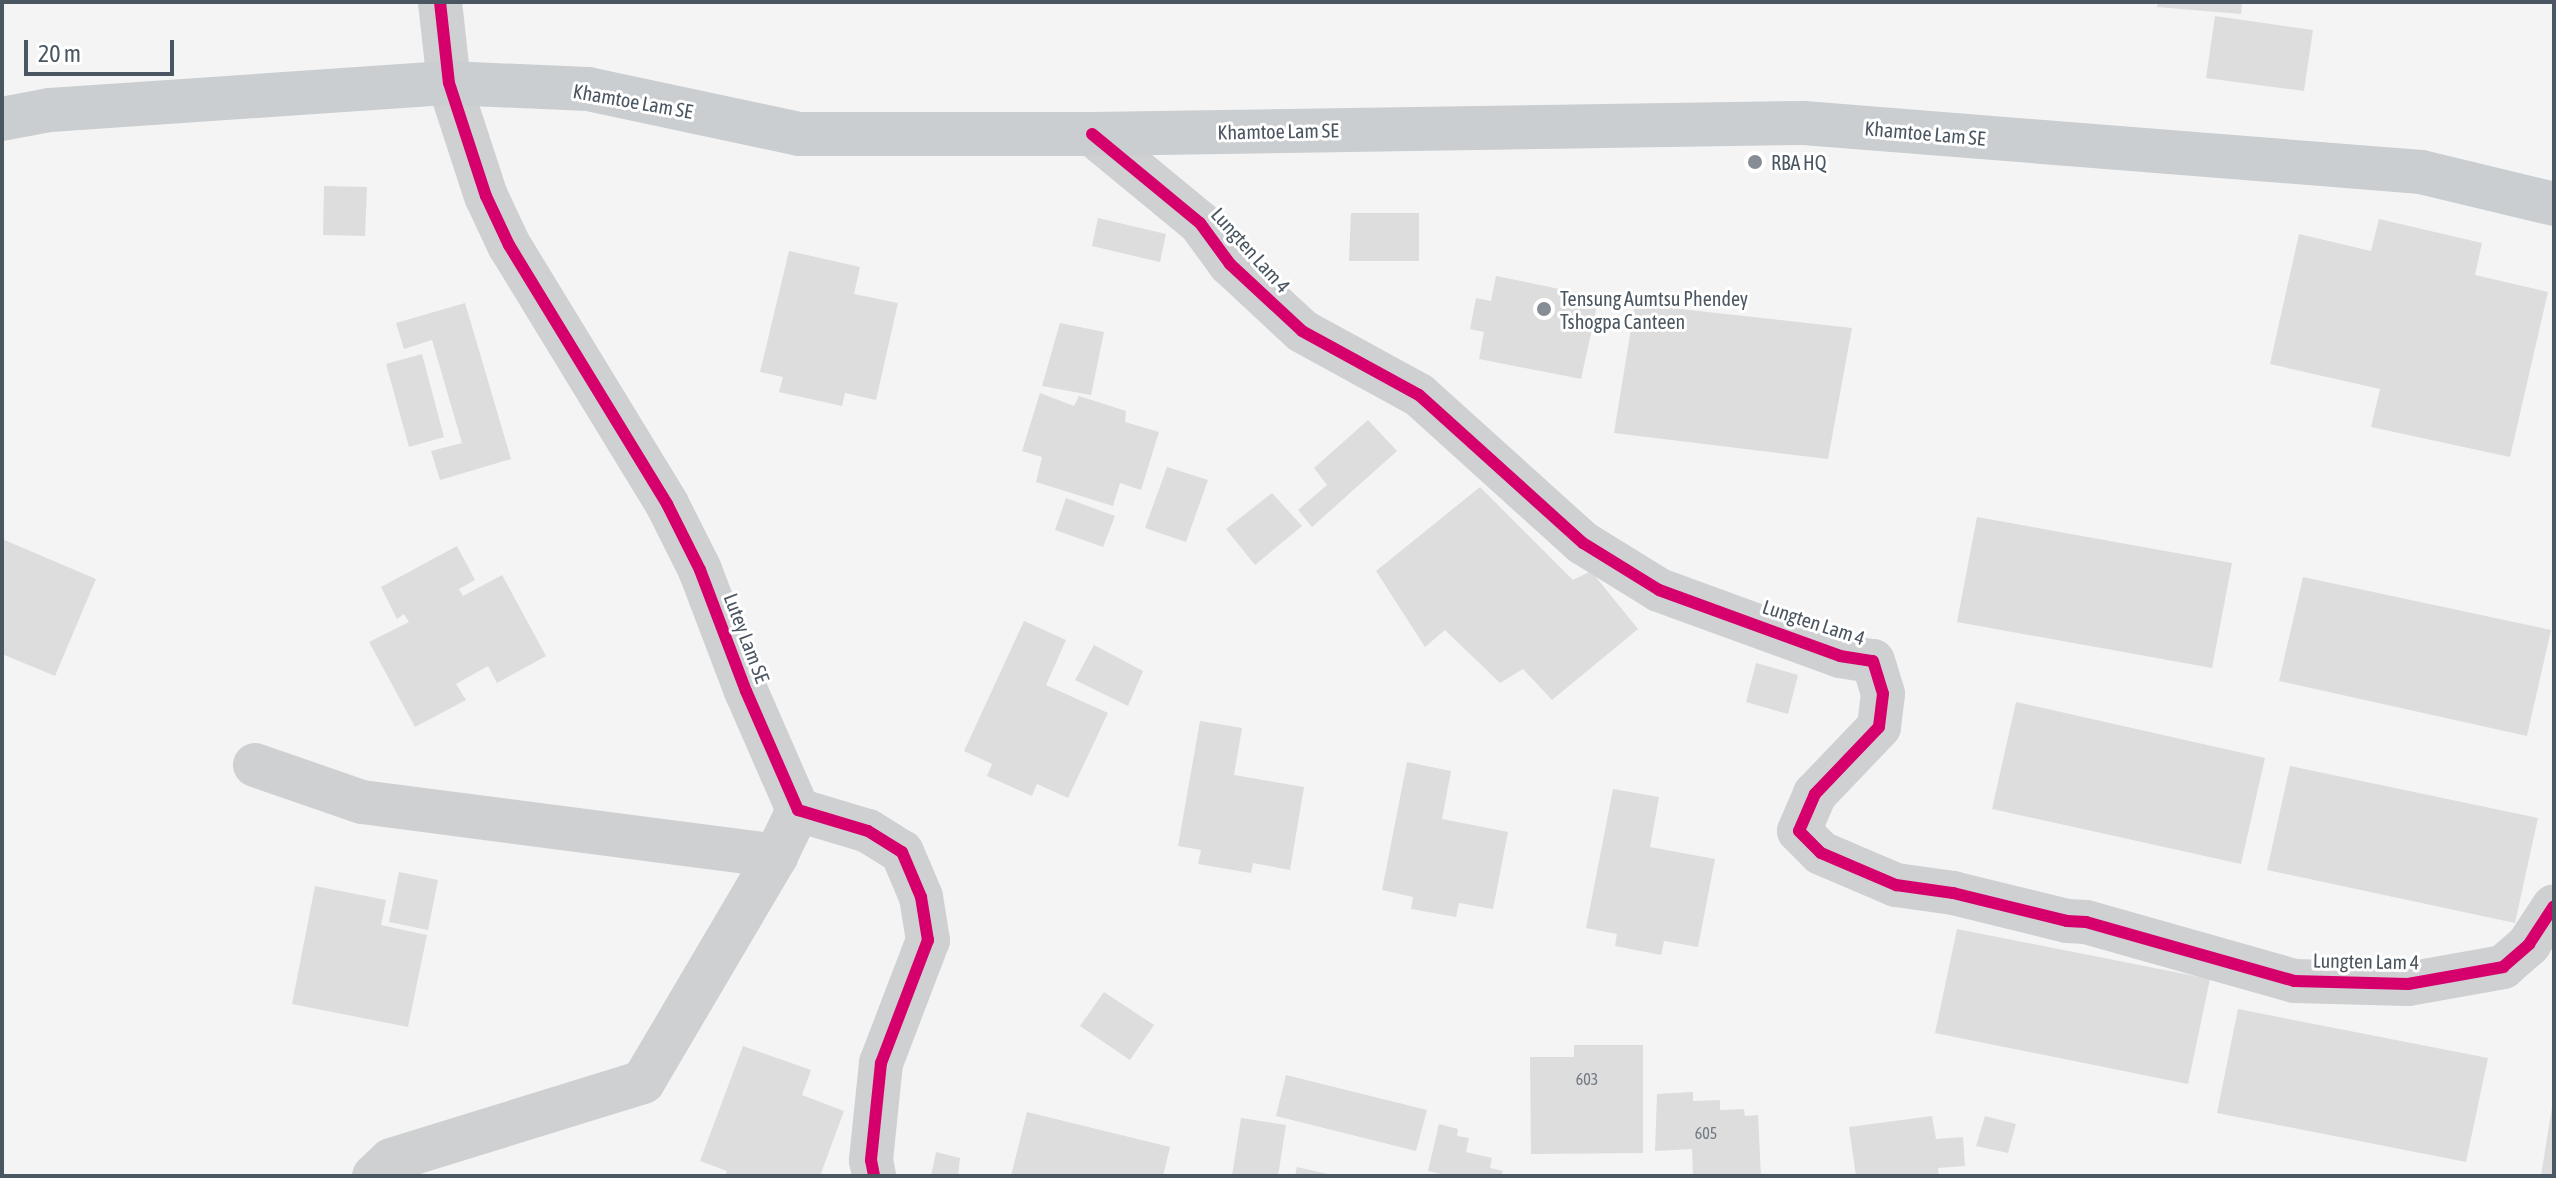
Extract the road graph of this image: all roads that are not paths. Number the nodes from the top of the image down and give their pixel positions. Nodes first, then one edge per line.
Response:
1 (440, 2) edge
2 (449, 83) junction
3 (2, 119) edge
4 (1092, 134) junction
5 (2554, 204) edge
6 (255, 765) dead end
7 (798, 810) junction
8 (776, 856) junction
9 (2554, 906) edge
10 (374, 1176) edge
11 (874, 1176) edge

1 - 2 street, Lutey Lam SE
2 - 3 main road, Khamtoe Lam SE
2 - 4 main road, Khamtoe Lam SE
2 - 7 street, Lutey Lam SE
4 - 5 main road, Khamtoe Lam SE
4 - 9 street, Lungten Lam 4
6 - 8 street
7 - 8 street
7 - 11 street
8 - 10 street

